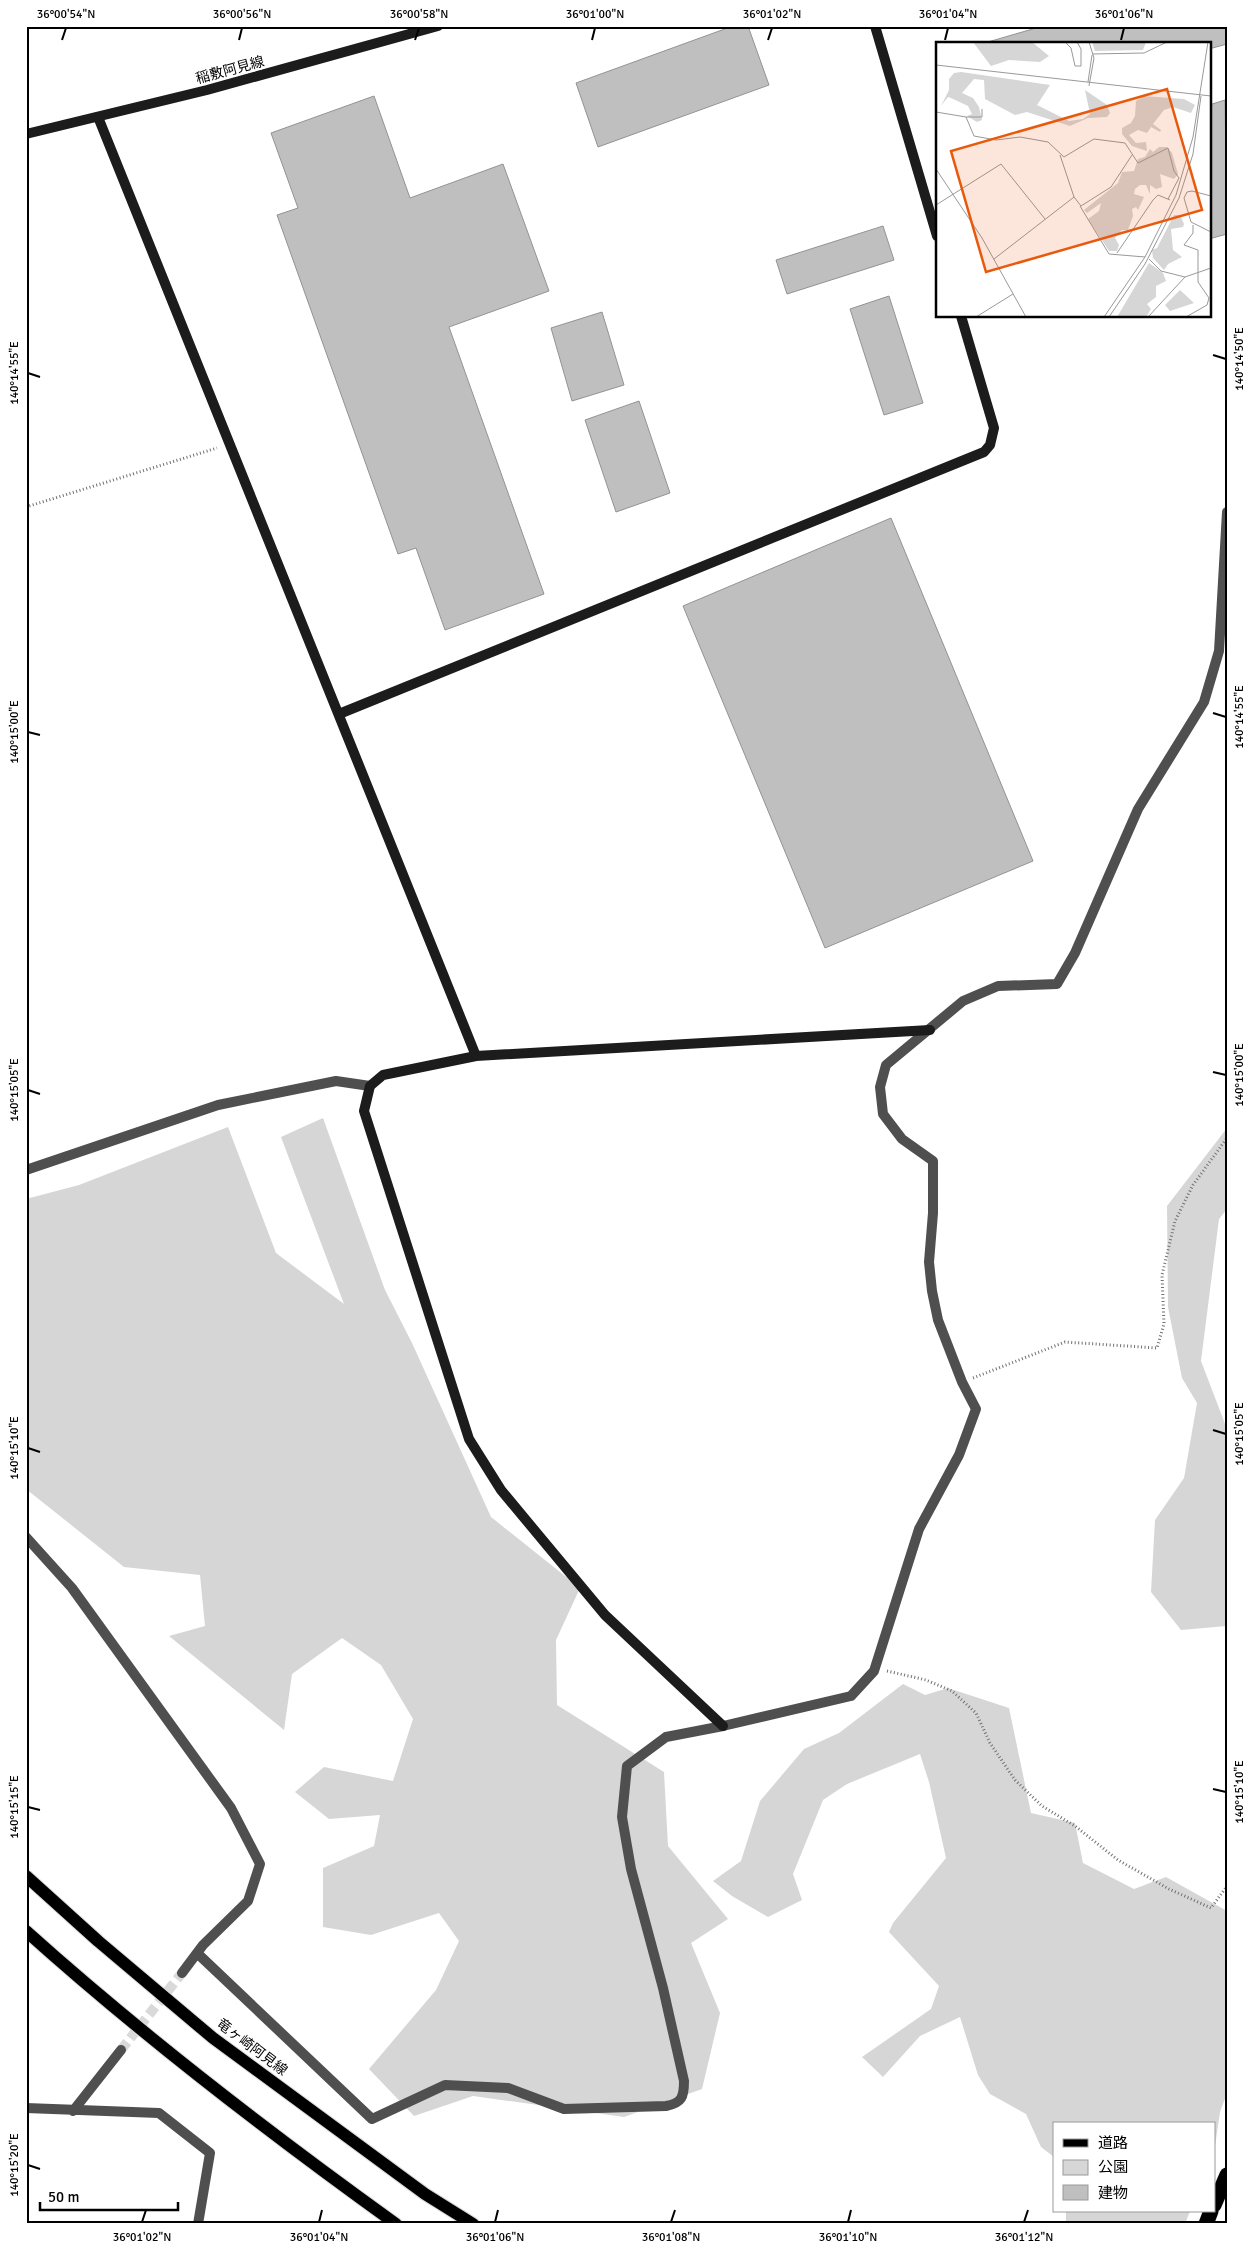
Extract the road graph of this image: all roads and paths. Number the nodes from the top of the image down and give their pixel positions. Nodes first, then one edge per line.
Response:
1 (438, 26) edge
2 (875, 26) edge
3 (98, 116) junction
4 (26, 134) edge
5 (936, 233) edge
6 (962, 318) edge
7 (230, 444) junction
8 (26, 507) edge
9 (1227, 512) edge
10 (338, 714) junction
11 (930, 1030) junction
12 (476, 1056) junction
13 (370, 1086) junction
14 (1227, 1138) edge
15 (26, 1170) edge
16 (962, 1382) junction
17 (26, 1537) edge
18 (875, 1668) junction
19 (724, 1726) junction
20 (26, 1876) edge
21 (1227, 1886) edge
22 (26, 1931) edge
23 (198, 1953) junction
24 (182, 1973) tunnel mouth
25 (121, 2050) tunnel mouth
26 (26, 2108) edge
27 (73, 2111) junction
28 (1227, 2174) edge
29 (1216, 2200) edge
30 (1212, 2212) edge
31 (198, 2224) edge
32 (396, 2224) edge
33 (473, 2224) edge
34 (1206, 2224) edge

1 - 3 street, 稲敷阿見線
2 - 5 street
3 - 4 street, 稲敷阿見線
3 - 7 street
6 - 10 street
7 - 8 path
7 - 10 street
9 - 11 street
10 - 12 street
11 - 12 street
11 - 16 street
12 - 13 street
13 - 15 street
13 - 19 street
14 - 16 path
16 - 18 street
17 - 23 street
18 - 19 street
18 - 21 path
19 - 23 street
20 - 33 main road, 竜ヶ崎阿見線
22 - 32 main road
23 - 24 street
25 - 27 street
26 - 27 street
27 - 31 street
28 - 29 highway
30 - 34 highway

